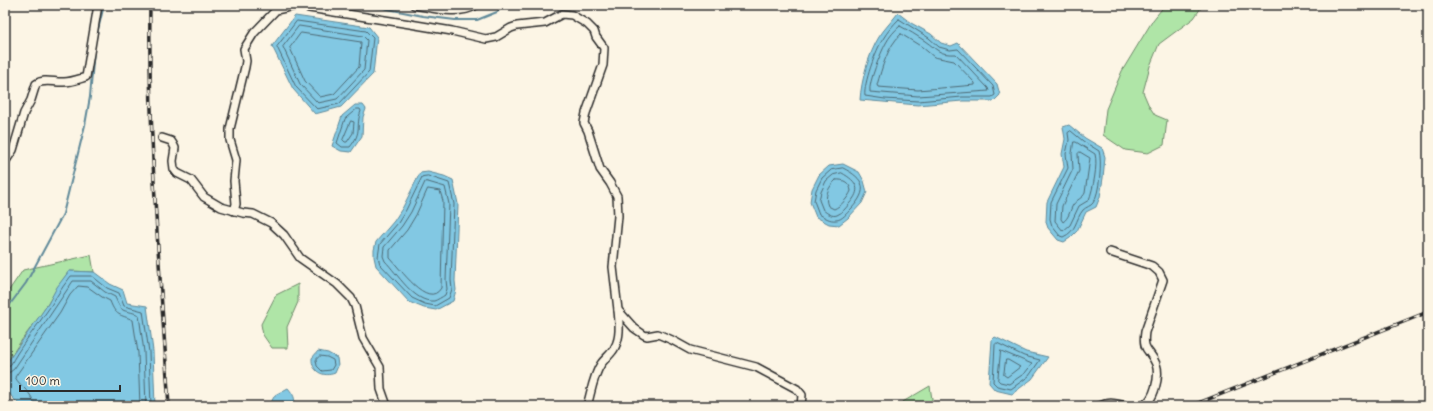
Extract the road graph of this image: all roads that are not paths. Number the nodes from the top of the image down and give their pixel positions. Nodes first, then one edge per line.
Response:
1 (98, 5) edge
2 (299, 5) edge
3 (414, 5) edge
4 (476, 5) edge
5 (162, 138) dead end
6 (5, 162) edge
7 (234, 211) junction
8 (1110, 252) dead end
9 (618, 310) junction
10 (387, 406) edge
11 (586, 406) edge
12 (801, 406) edge
13 (1100, 406) edge
14 (1126, 406) edge
15 (1142, 406) edge

1 - 6 street
2 - 7 street
2 - 9 street
3 - 4 street
5 - 7 street
7 - 10 street
8 - 15 street
9 - 11 street
9 - 12 street
13 - 14 street

